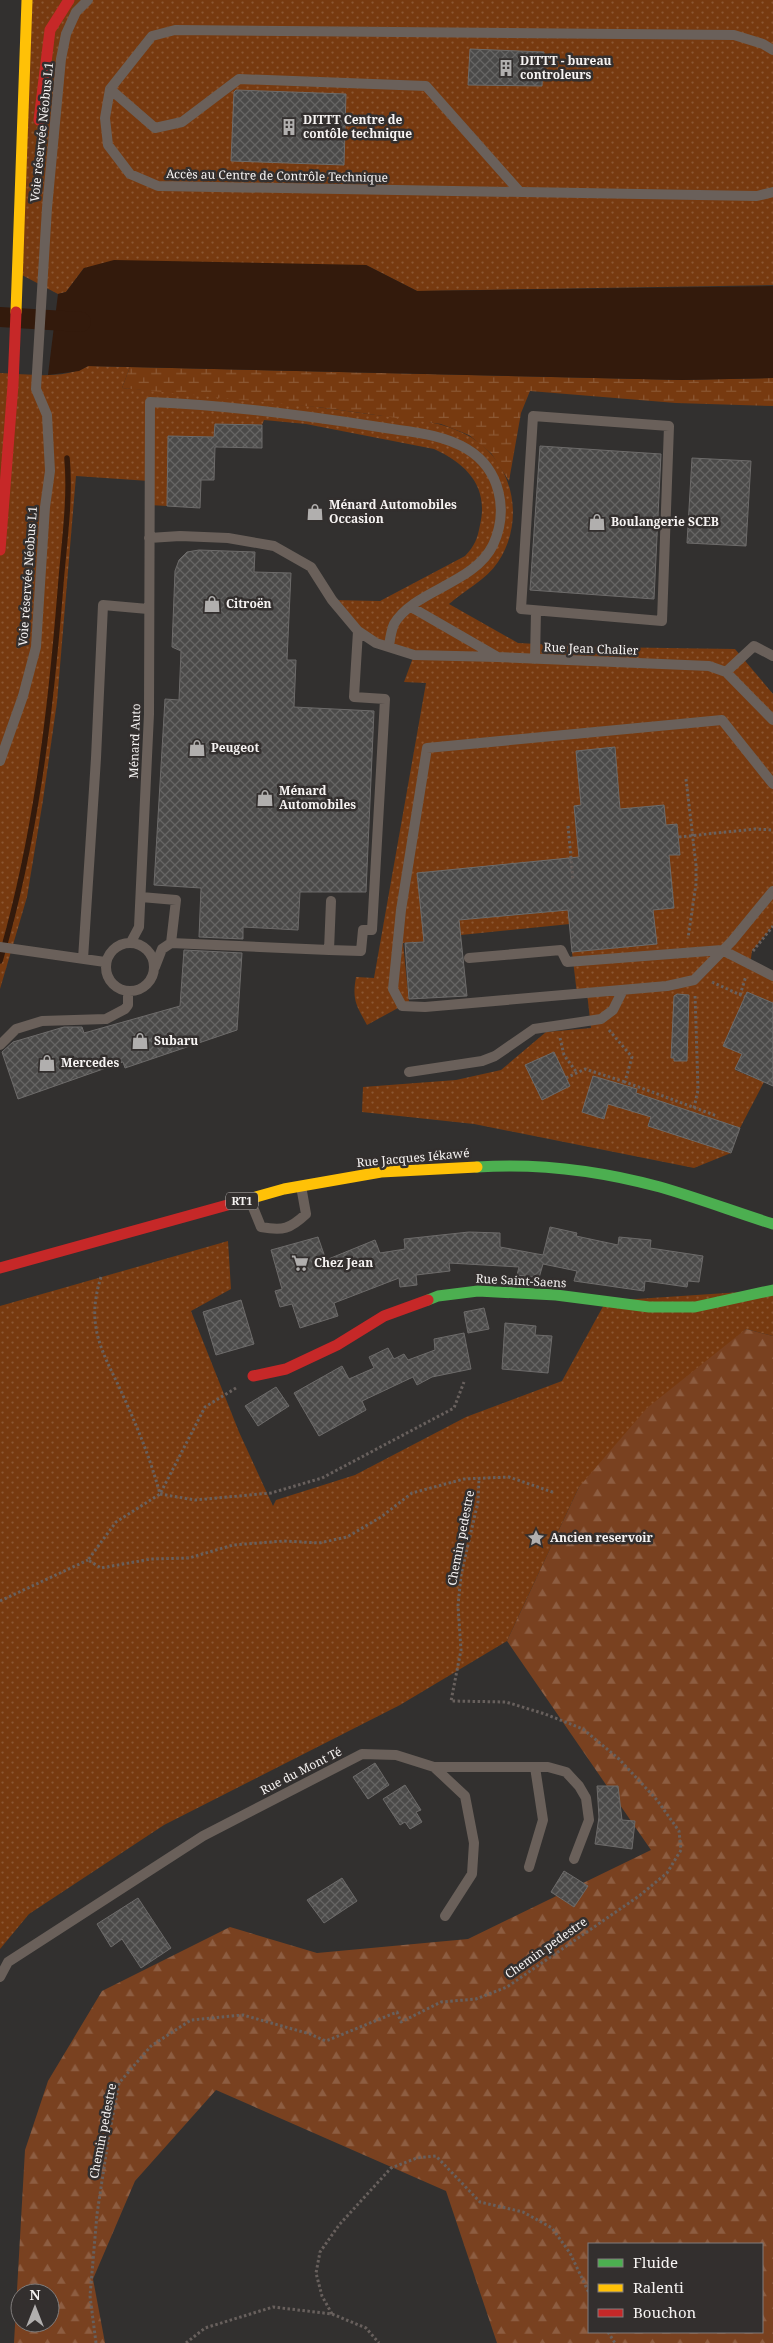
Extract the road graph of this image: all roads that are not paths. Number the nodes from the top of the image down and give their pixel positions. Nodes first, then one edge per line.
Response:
1 (26, 0) edge
2 (69, 0) edge
3 (88, 0) edge
4 (773, 50) edge
5 (110, 89) junction
6 (37, 131) dead end
7 (33, 167) dead end
8 (773, 183) edge
9 (520, 192) junction
10 (773, 192) edge
11 (757, 196) junction
12 (18, 273) junction
13 (149, 538) junction
14 (0, 550) edge
15 (411, 607) junction
16 (148, 609) junction
17 (536, 611) junction
18 (358, 631) junction
19 (388, 646) junction
20 (773, 656) edge
21 (497, 657) junction
22 (535, 660) junction
23 (726, 672) junction
24 (773, 720) edge
25 (0, 761) edge
26 (773, 784) edge
27 (773, 891) edge
28 (141, 897) junction
29 (330, 901) dead end
30 (131, 942) junction
31 (171, 943) junction
32 (0, 947) edge
33 (329, 950) junction
34 (722, 950) junction
35 (468, 958) dead end
36 (83, 960) junction
37 (106, 962) junction
38 (154, 968) junction
39 (773, 976) edge
40 (623, 990) junction
41 (128, 992) junction
42 (0, 1045) edge
43 (409, 1072) dead end
44 (301, 1186) junction
45 (250, 1199) junction
46 (773, 1224) edge
47 (0, 1268) edge
48 (773, 1290) edge
49 (254, 1376) road end
50 (434, 1767) junction
51 (535, 1767) junction
52 (574, 1859) dead end
53 (529, 1867) dead end
54 (445, 1916) dead end
55 (0, 1977) edge

1 - 12 main road
2 - 6 main road
3 - 25 lane, Voie réservée Néobus L1
4 - 5 lane
5 - 9 lane, Accès au Centre de Contrôle Technique
5 - 9 lane
7 - 12 main road
8 - 11 lane
9 - 11 lane, Accès au Centre de Contrôle Technique
10 - 11 lane, Accès au Centre de Contrôle Technique
12 - 14 main road
13 - 15 lane, Ménard Auto
13 - 16 lane, Ménard Auto
13 - 18 lane
15 - 19 lane
15 - 21 lane
16 - 28 lane, Ménard Auto
16 - 36 lane
17 - 17 lane
17 - 22 lane
18 - 19 lane
18 - 33 lane
19 - 21 lane, Rue Jean Chalier
20 - 23 lane
21 - 22 lane, Rue Jean Chalier
22 - 23 lane, Rue Jean Chalier
23 - 24 lane
26 - 40 lane
27 - 34 lane
28 - 30 lane, Ménard Auto
28 - 31 lane
29 - 33 lane
30 - 37 lane
30 - 38 lane
31 - 33 lane
31 - 38 lane
32 - 36 lane
34 - 35 lane
34 - 39 lane
34 - 40 lane
36 - 37 lane
37 - 41 lane
38 - 41 lane
40 - 43 lane
41 - 42 lane
44 - 45 main road, Rue Jacques Iékawé / RT1
44 - 45 lane
44 - 46 main road, Rue Jacques Iékawé / RT1
45 - 47 main road, Rue Jacques Iékawé / RT1
48 - 49 main road, Rue Saint-Saens
50 - 51 lane, Rue du Mont Té
50 - 54 lane
50 - 55 lane, Rue du Mont Té
51 - 52 lane, Rue du Mont Té
51 - 53 lane

